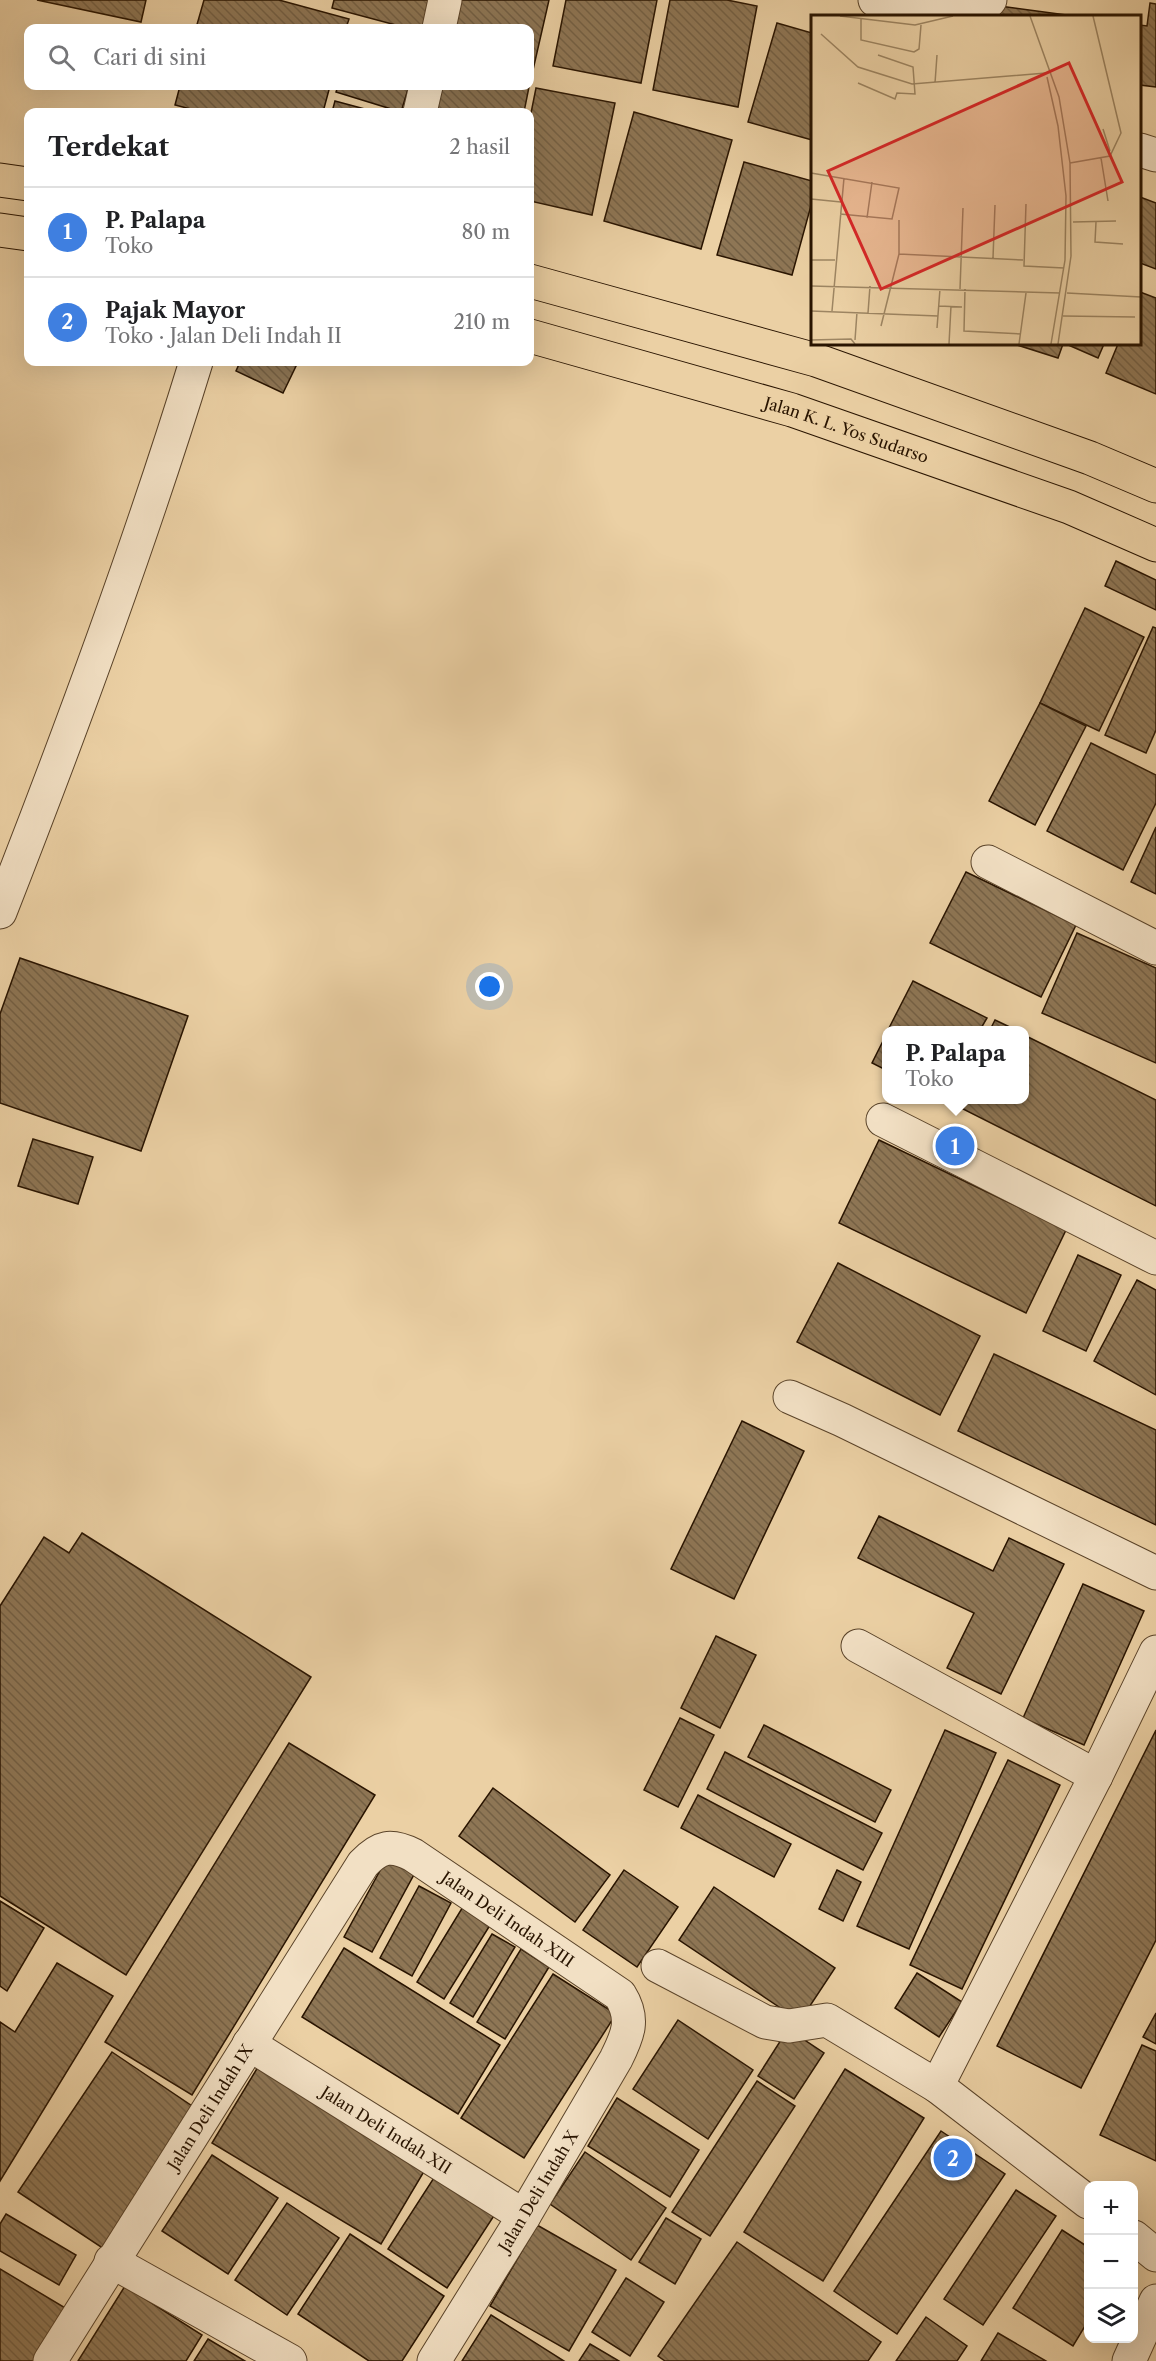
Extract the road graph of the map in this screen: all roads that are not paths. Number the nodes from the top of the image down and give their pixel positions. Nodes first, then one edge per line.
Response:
1 (445, 0) edge
2 (990, 0) edge
3 (893, 8) edge
4 (932, 15) edge
5 (955, 15) edge
6 (440, 24) edge
7 (425, 90) edge
8 (421, 108) edge
9 (1141, 150) edge
10 (1156, 155) edge
11 (0, 180) edge
12 (24, 183) edge
13 (0, 230) edge
14 (24, 233) edge
15 (534, 282) edge
16 (534, 337) edge
17 (819, 352) edge
18 (195, 366) edge
19 (1156, 486) edge
20 (1156, 545) edge
21 (988, 862) dead end
22 (0, 912) edge
23 (1156, 948) edge
24 (883, 1120) dead end
25 (1156, 1258) edge
26 (790, 1397) dead end
27 (1156, 1573) edge
28 (858, 1646) dead end
29 (1156, 1652) edge
30 (1096, 1776) junction
31 (371, 1855) joint
32 (658, 1966) dead end
33 (629, 2015) joint
34 (249, 2044) junction
35 (937, 2086) junction
36 (1084, 2198) edge
37 (524, 2216) junction
38 (1138, 2240) edge
39 (1156, 2255) edge
40 (111, 2261) junction
41 (1156, 2301) edge
42 (50, 2361) edge
43 (290, 2361) edge
44 (434, 2361) edge
45 (1128, 2361) edge

1 - 6 street
2 - 5 street
3 - 4 street
7 - 8 street
9 - 10 street
11 - 12 highway
13 - 14 highway
15 - 17 highway
16 - 20 highway, Jalan K. L. Yos Sudarso
17 - 19 highway
18 - 22 street
21 - 23 street
24 - 25 street
26 - 27 street
28 - 30 street
29 - 30 street
30 - 35 street
31 - 33 street, Jalan Deli Indah XIII
31 - 34 street, Jalan Deli Indah IX
32 - 35 street
33 - 37 street, Jalan Deli Indah X
34 - 37 street, Jalan Deli Indah XII
34 - 40 street, Jalan Deli Indah IX
35 - 36 street
37 - 44 street, Jalan Deli Indah X
38 - 39 street
40 - 42 street, Jalan Deli Indah IX
40 - 43 street
41 - 45 street

